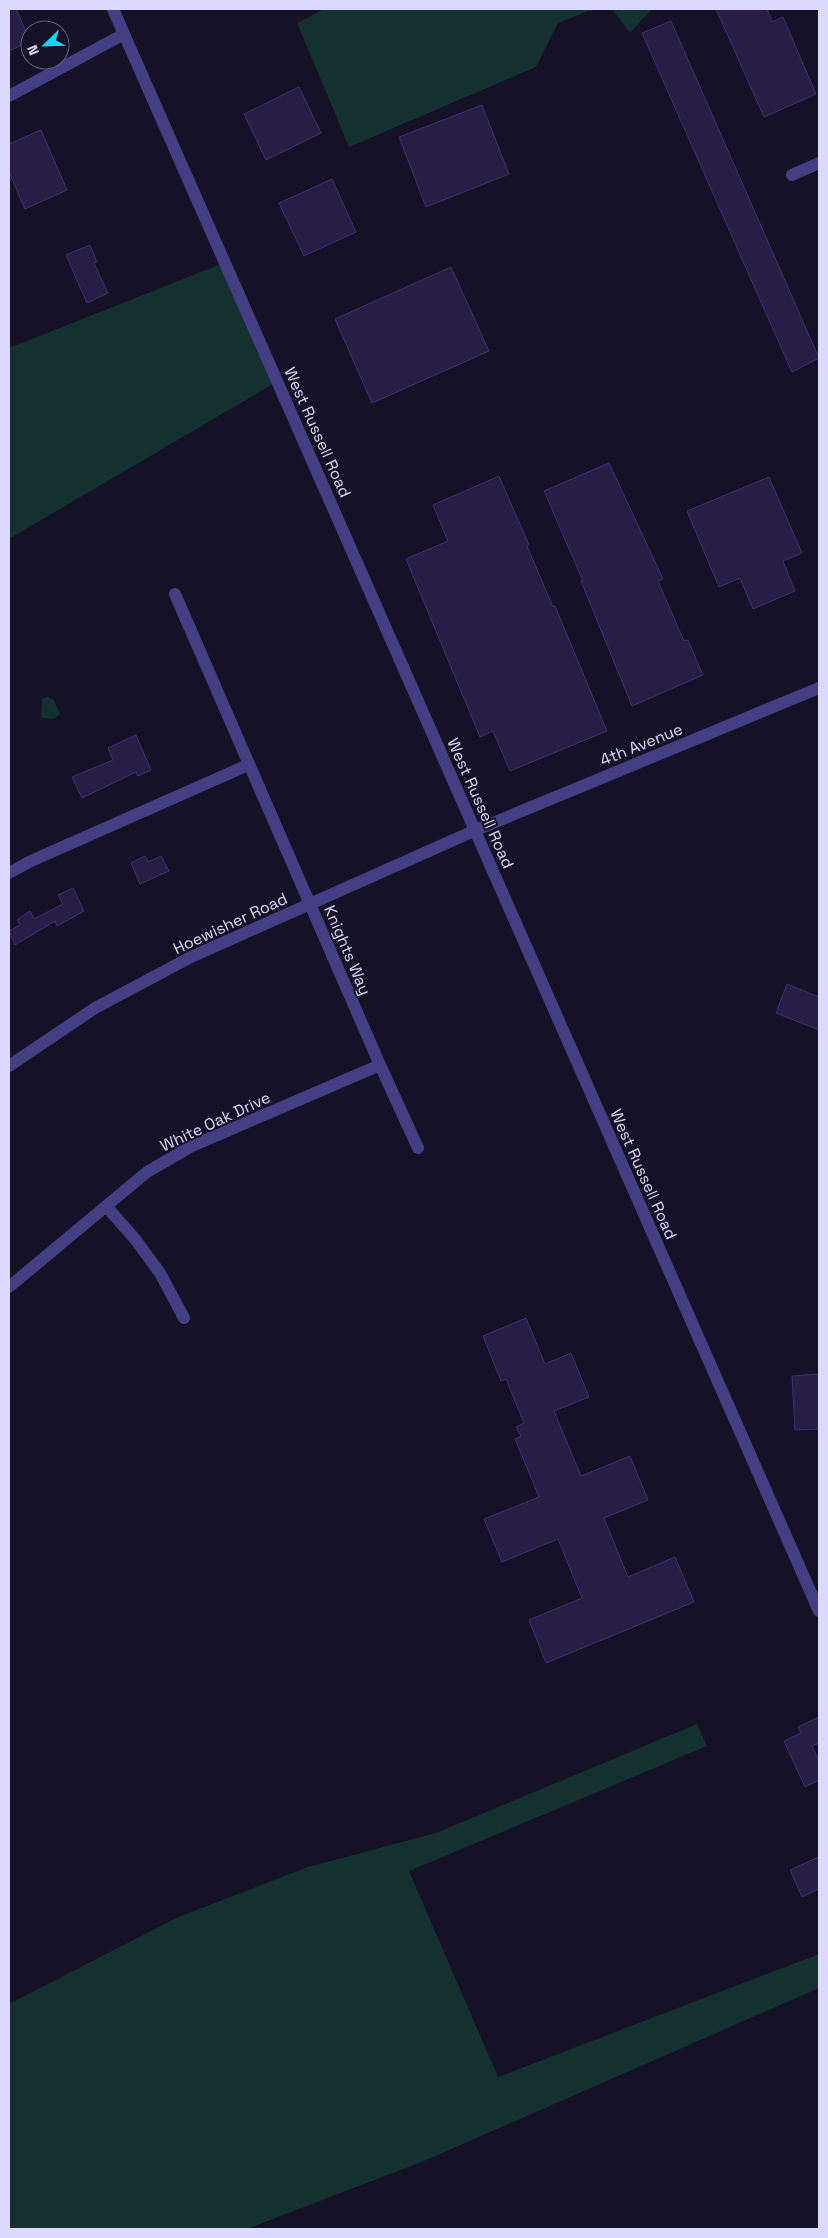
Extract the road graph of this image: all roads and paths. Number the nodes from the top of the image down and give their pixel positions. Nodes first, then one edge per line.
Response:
1 (113, 9) edge
2 (124, 34) junction
3 (9, 96) edge
4 (819, 164) edge
5 (792, 175) dead end
6 (175, 594) dead end
7 (819, 688) edge
8 (248, 765) junction
9 (476, 830) junction
10 (9, 873) edge
11 (310, 904) junction
12 (380, 1065) junction
13 (9, 1066) edge
14 (418, 1148) dead end
15 (106, 1206) junction
16 (9, 1287) edge
17 (184, 1318) dead end
18 (819, 1610) edge

1 - 2 street, West Russell Road
2 - 3 street
2 - 9 street, West Russell Road
4 - 5 street
6 - 8 street, Knights Way
7 - 9 street, 4th Avenue
8 - 10 street
8 - 11 street, Knights Way
9 - 11 street, Hoewisher Road
9 - 18 street, West Russell Road
11 - 12 street, Knights Way
11 - 13 street, Hoewisher Road
12 - 14 street, Knights Way
12 - 15 street, White Oak Drive
15 - 16 street, White Oak Drive
15 - 17 street

